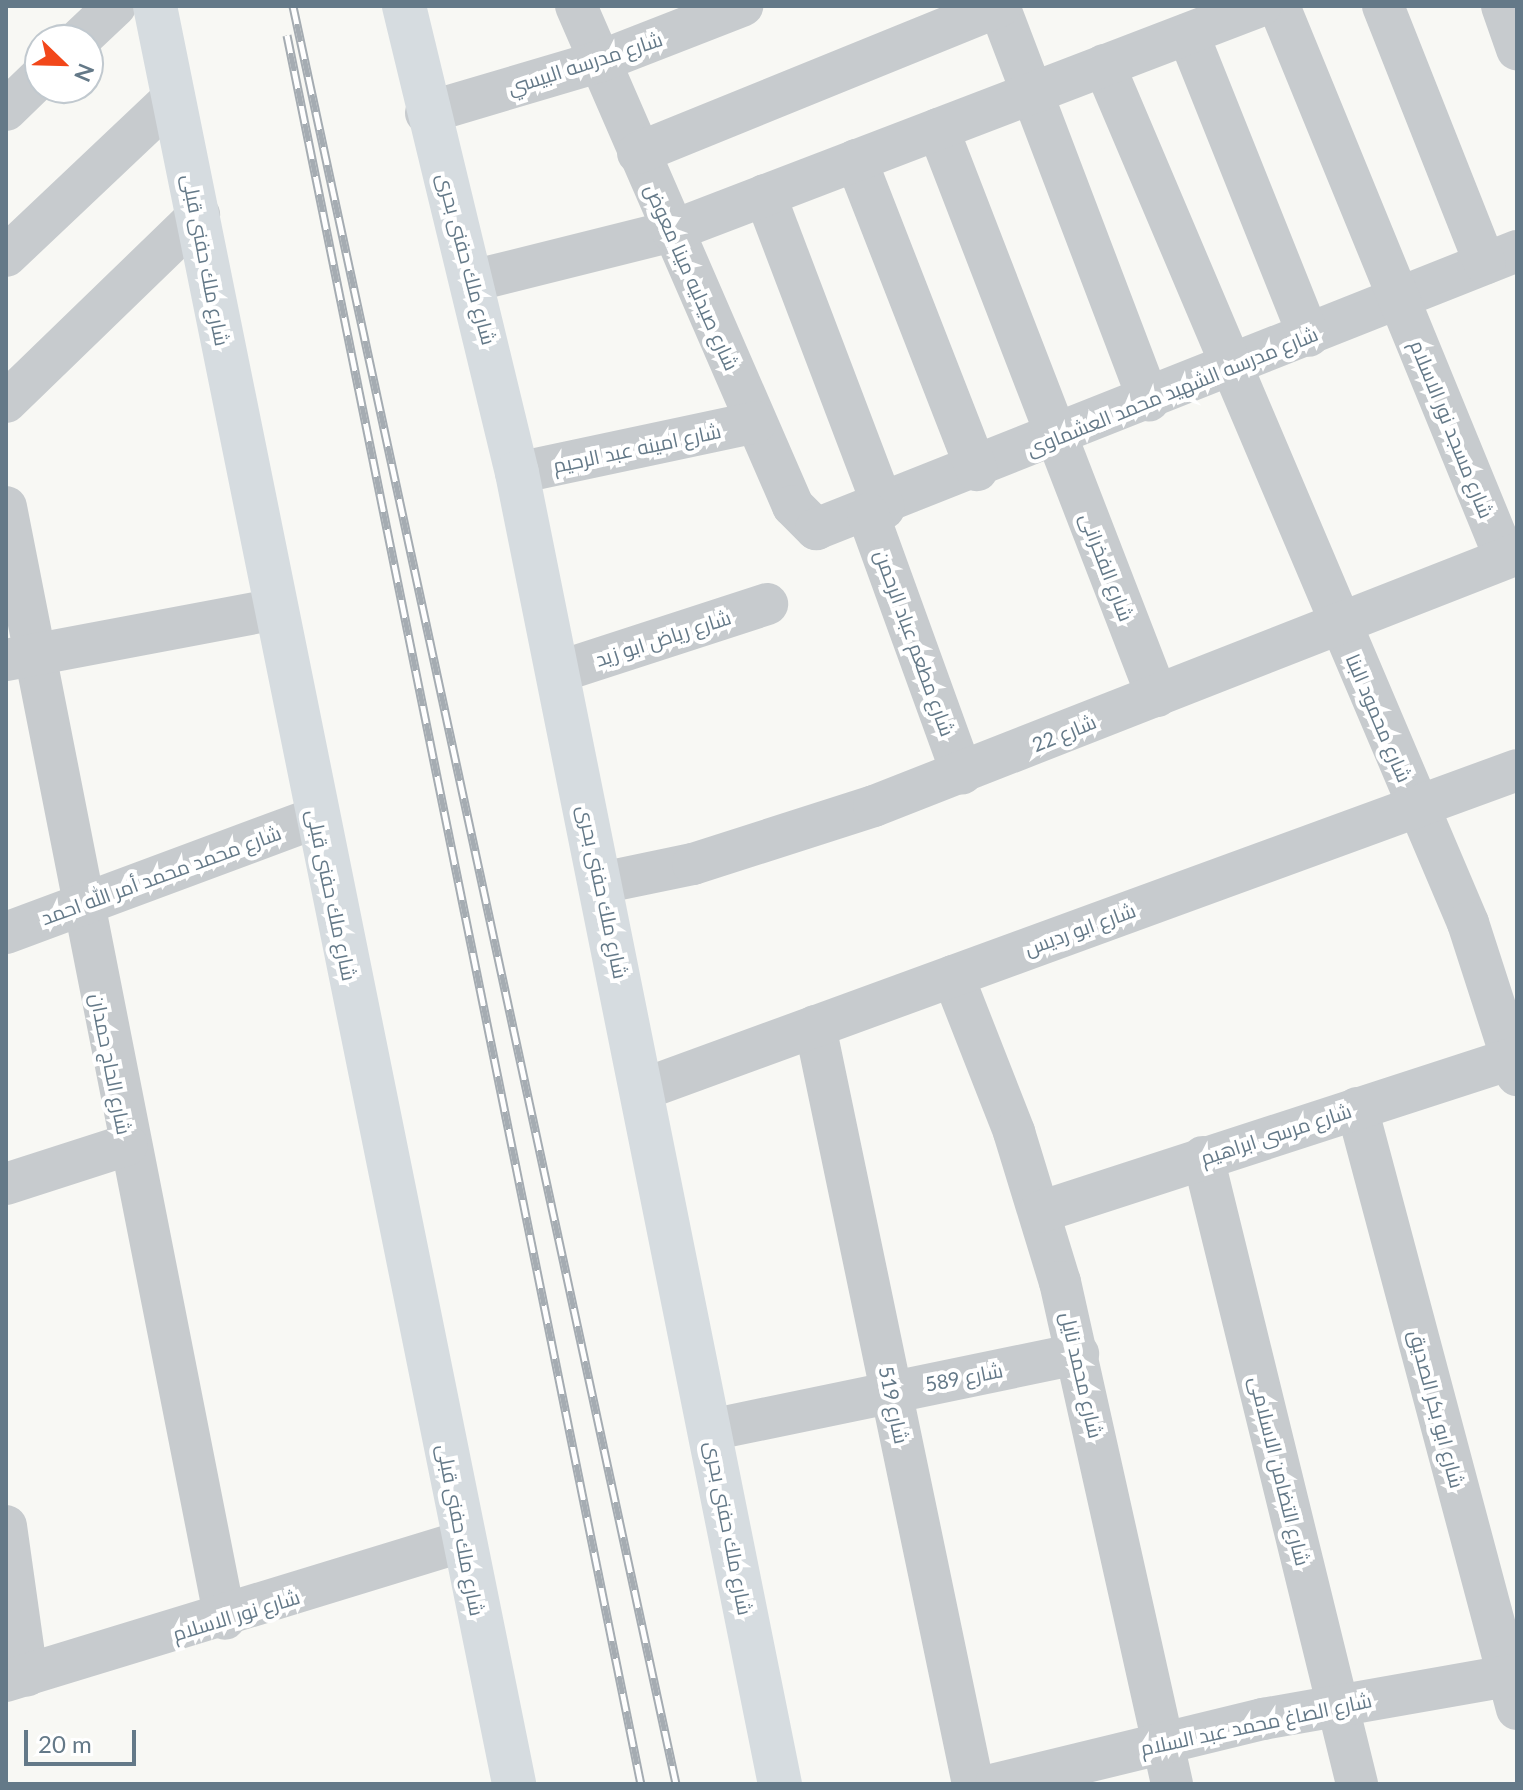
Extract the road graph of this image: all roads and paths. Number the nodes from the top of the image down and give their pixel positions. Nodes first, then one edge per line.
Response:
1 (115, 6) edge
2 (155, 6) edge
3 (404, 6) edge
4 (576, 6) edge
5 (742, 6) edge
6 (999, 6) edge
7 (1260, 6) edge
8 (1279, 6) edge
9 (1383, 6) edge
10 (1502, 6) edge
11 (96, 24) edge
12 (1188, 34) junction
13 (1517, 49) edge
14 (598, 62) junction
15 (1104, 65) junction
16 (24, 93) edge
17 (1032, 93) junction
18 (174, 97) junction
19 (6, 110) edge
20 (426, 113) junction
21 (938, 129) junction
22 (638, 153) junction
23 (856, 160) junction
24 (765, 195) junction
25 (199, 215) junction
26 (672, 231) junction
27 (6, 256) edge
28 (1501, 257) edge
29 (476, 280) junction
30 (1399, 299) junction
31 (1309, 336) junction
32 (1229, 366) junction
33 (1149, 400) junction
34 (6, 402) edge
35 (756, 422) junction
36 (1057, 437) junction
37 (977, 470) junction
38 (517, 473) junction
39 (6, 507) edge
40 (876, 511) junction
41 (828, 530) joint
42 (1511, 556) edge
43 (767, 604) dead end
44 (271, 610) junction
45 (1338, 623) junction
46 (19, 658) edge
47 (558, 672) junction
48 (1157, 696) junction
49 (1517, 770) edge
50 (962, 773) junction
51 (1416, 806) junction
52 (316, 818) junction
53 (601, 883) junction
54 (79, 907) junction
55 (6, 933) edge
56 (953, 976) junction
57 (815, 1026) junction
58 (1515, 1067) edge
59 (644, 1089) junction
60 (1357, 1108) junction
61 (127, 1145) junction
62 (1203, 1157) junction
63 (6, 1184) edge
64 (1040, 1212) junction
65 (1078, 1354) junction
66 (891, 1392) junction
67 (710, 1430) junction
68 (6, 1526) edge
69 (463, 1541) junction
70 (225, 1619) junction
71 (16, 1679) edge
72 (1514, 1686) edge
73 (1338, 1705) junction
74 (1163, 1741) junction
75 (514, 1784) edge
76 (780, 1784) edge
77 (973, 1784) edge
78 (996, 1784) edge
79 (1172, 1784) edge
80 (1357, 1784) edge

1 - 11 street
2 - 18 street, شارع ملك حفنى قبلى
3 - 20 street, شارع ملك حفنى بحرى
4 - 14 street, شارع صيدليه مينا معوض
5 - 14 street, شارع مدرسه البيسي
6 - 17 street
6 - 22 street
7 - 12 street
8 - 30 street, شارع مسجد نور الاسلام
9 - 28 street
10 - 13 street
12 - 15 street
12 - 31 street
14 - 20 street, شارع مدرسه البيسي
14 - 22 street, شارع صيدليه مينا معوض
15 - 17 street
15 - 32 street, شارع محمود البنا
16 - 19 street
17 - 21 street
17 - 33 street
18 - 25 street, شارع ملك حفنى قبلى
18 - 27 street
20 - 29 street, شارع ملك حفنى بحرى
21 - 23 street
21 - 36 street, شارع الفخرانى
22 - 26 street, شارع صيدليه مينا معوض
23 - 24 street
23 - 37 street
24 - 26 street
24 - 40 street, شارع مطعم عباد الرحمن
25 - 34 street
25 - 44 street, شارع ملك حفنى قبلى
26 - 29 street
26 - 35 street, شارع صيدليه مينا معوض
28 - 30 street, شارع مدرسه الشهيد محمد العشماوى
29 - 38 street, شارع ملك حفنى بحرى
30 - 31 street, شارع مدرسه الشهيد محمد العشماوى
30 - 42 street, شارع مسجد نور الاسلام
31 - 32 street, شارع مدرسه الشهيد محمد العشماوى
32 - 33 street, شارع مدرسه الشهيد محمد العشماوى
32 - 45 street, شارع محمود البنا
33 - 36 street, شارع مدرسه الشهيد محمد العشماوى
35 - 38 street, شارع امينه عبد الرحيم
35 - 41 street, شارع صيدليه مينا معوض
36 - 37 street, شارع مدرسه الشهيد محمد العشماوى
36 - 48 street, شارع الفخرانى
37 - 40 street, شارع مدرسه الشهيد محمد العشماوى
38 - 47 street, شارع ملك حفنى بحرى
39 - 46 street, شارع الحاج حمدان
40 - 41 street, شارع مدرسه الشهيد محمد العشماوى
40 - 50 street, شارع مطعم عباد الرحمن
42 - 45 street, شارع 22
43 - 47 street, شارع رياض ابو زيد
44 - 46 street
44 - 52 street, شارع ملك حفنى قبلى
45 - 48 street, شارع 22
45 - 51 street, شارع محمود البنا
46 - 54 street, شارع الحاج حمدان
47 - 53 street, شارع ملك حفنى بحرى
48 - 50 street, شارع 22
49 - 51 street, شارع ابو رديس
50 - 53 street, شارع 22
51 - 56 street, شارع ابو رديس
51 - 58 street, شارع محمود البنا
52 - 54 street, شارع محمد محمد أمر الله احمد
52 - 69 street, شارع ملك حفنى قبلى
53 - 59 street, شارع ملك حفنى بحرى
54 - 55 street, شارع محمد محمد أمر الله احمد
54 - 61 street, شارع الحاج حمدان
56 - 57 street, شارع ابو رديس
56 - 64 street, شارع محمد نايل
57 - 59 street, شارع ابو رديس
57 - 66 street, شارع 519
58 - 60 street, شارع مرسى ابراهيم
59 - 67 street, شارع ملك حفنى بحرى
60 - 62 street, شارع مرسى ابراهيم
60 - 72 street, شارع ابو بكر الصديق
61 - 63 street
61 - 70 street, شارع الحاج حمدان
62 - 64 street, شارع مرسى ابراهيم
62 - 73 street, شارع التضامن الاسلامى
64 - 65 street, شارع محمد نايل
65 - 66 street, شارع 589
65 - 74 street, شارع محمد نايل
66 - 67 street, شارع 589
66 - 77 street, شارع 519
67 - 76 street, شارع ملك حفنى بحرى
68 - 71 street
69 - 70 street, شارع نور الاسلام
69 - 75 street, شارع ملك حفنى قبلى
70 - 71 street, شارع نور الاسلام
72 - 73 street, شارع الصاغ محمد عبد السلام
73 - 74 street, شارع الصاغ محمد عبد السلام
73 - 80 street, شارع التضامن الاسلامى
74 - 78 street, شارع الصاغ محمد عبد السلام
74 - 79 street, شارع محمد نايل

